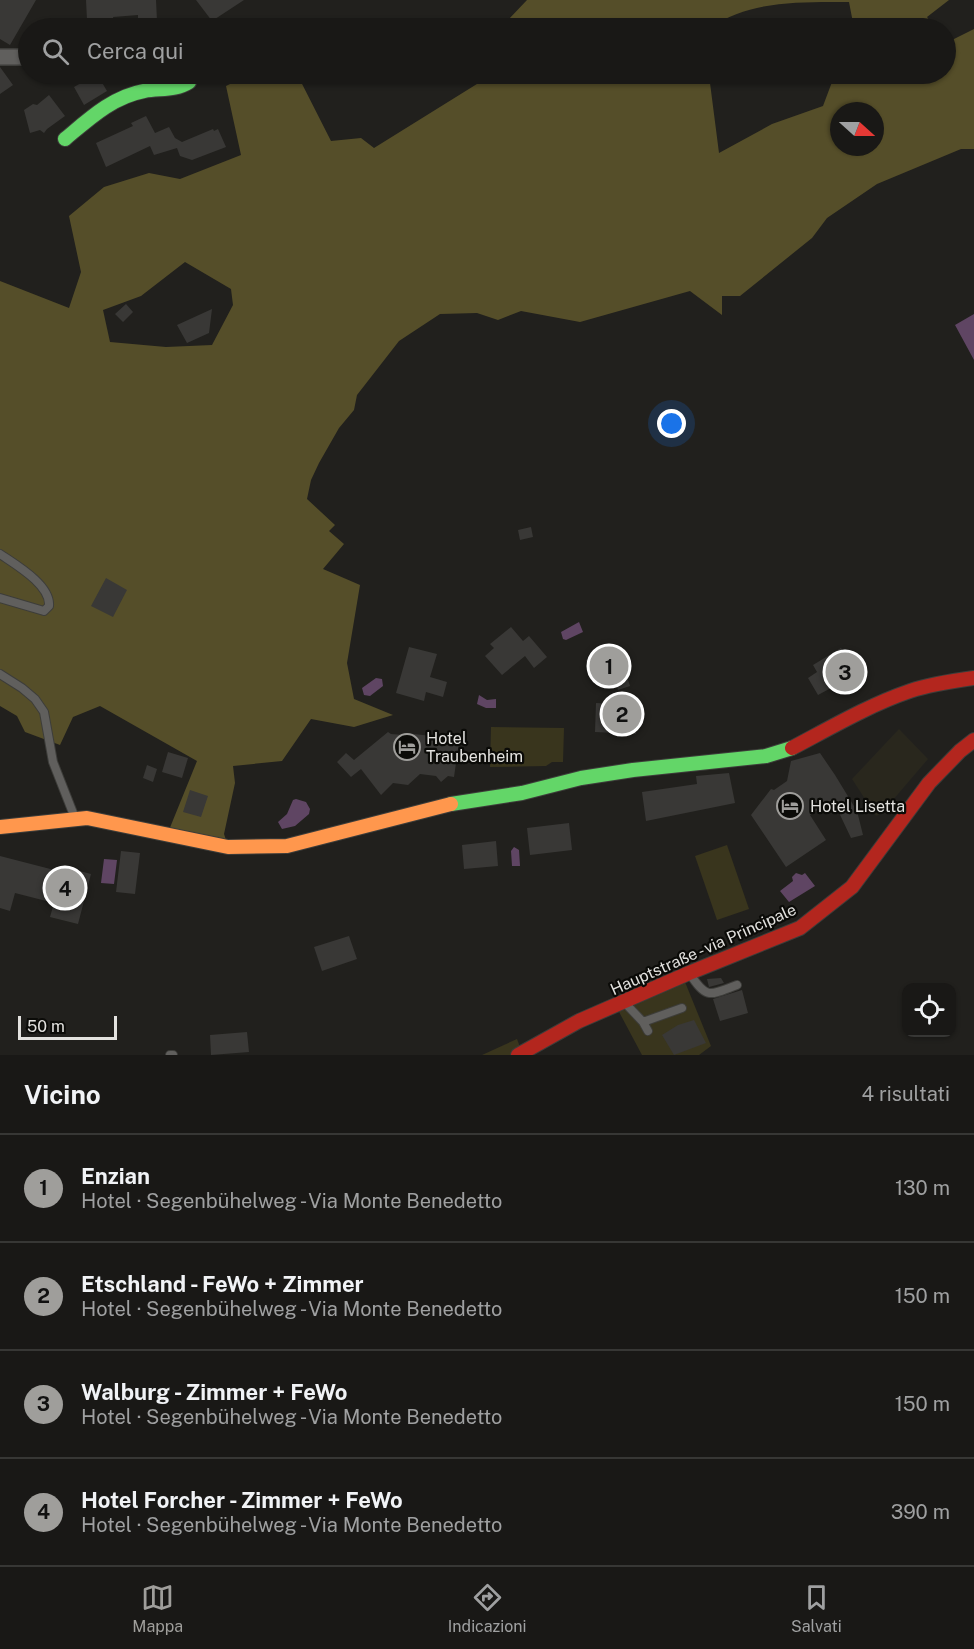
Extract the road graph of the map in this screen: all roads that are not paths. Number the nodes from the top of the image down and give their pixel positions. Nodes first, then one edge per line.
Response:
1 (0, 57) edge
2 (18, 57) edge
3 (186, 84) edge
4 (65, 139) dead end
5 (0, 554) edge
6 (0, 598) edge
7 (0, 674) edge
8 (974, 678) edge
9 (974, 740) edge
10 (75, 818) junction
11 (0, 827) edge
12 (689, 973) junction
13 (737, 985) dead end
14 (624, 1002) junction
15 (682, 1008) dead end
16 (644, 1022) junction
17 (648, 1031) dead end
18 (520, 1055) edge

1 - 2 street
3 - 4 street
5 - 6 lane
7 - 10 lane
8 - 10 street
9 - 12 street, Hauptstraße - via Principale
10 - 11 street
12 - 13 lane
12 - 14 street, Hauptstraße - via Principale
14 - 16 lane
14 - 18 street, Hauptstraße - via Principale
15 - 16 lane
16 - 17 lane

